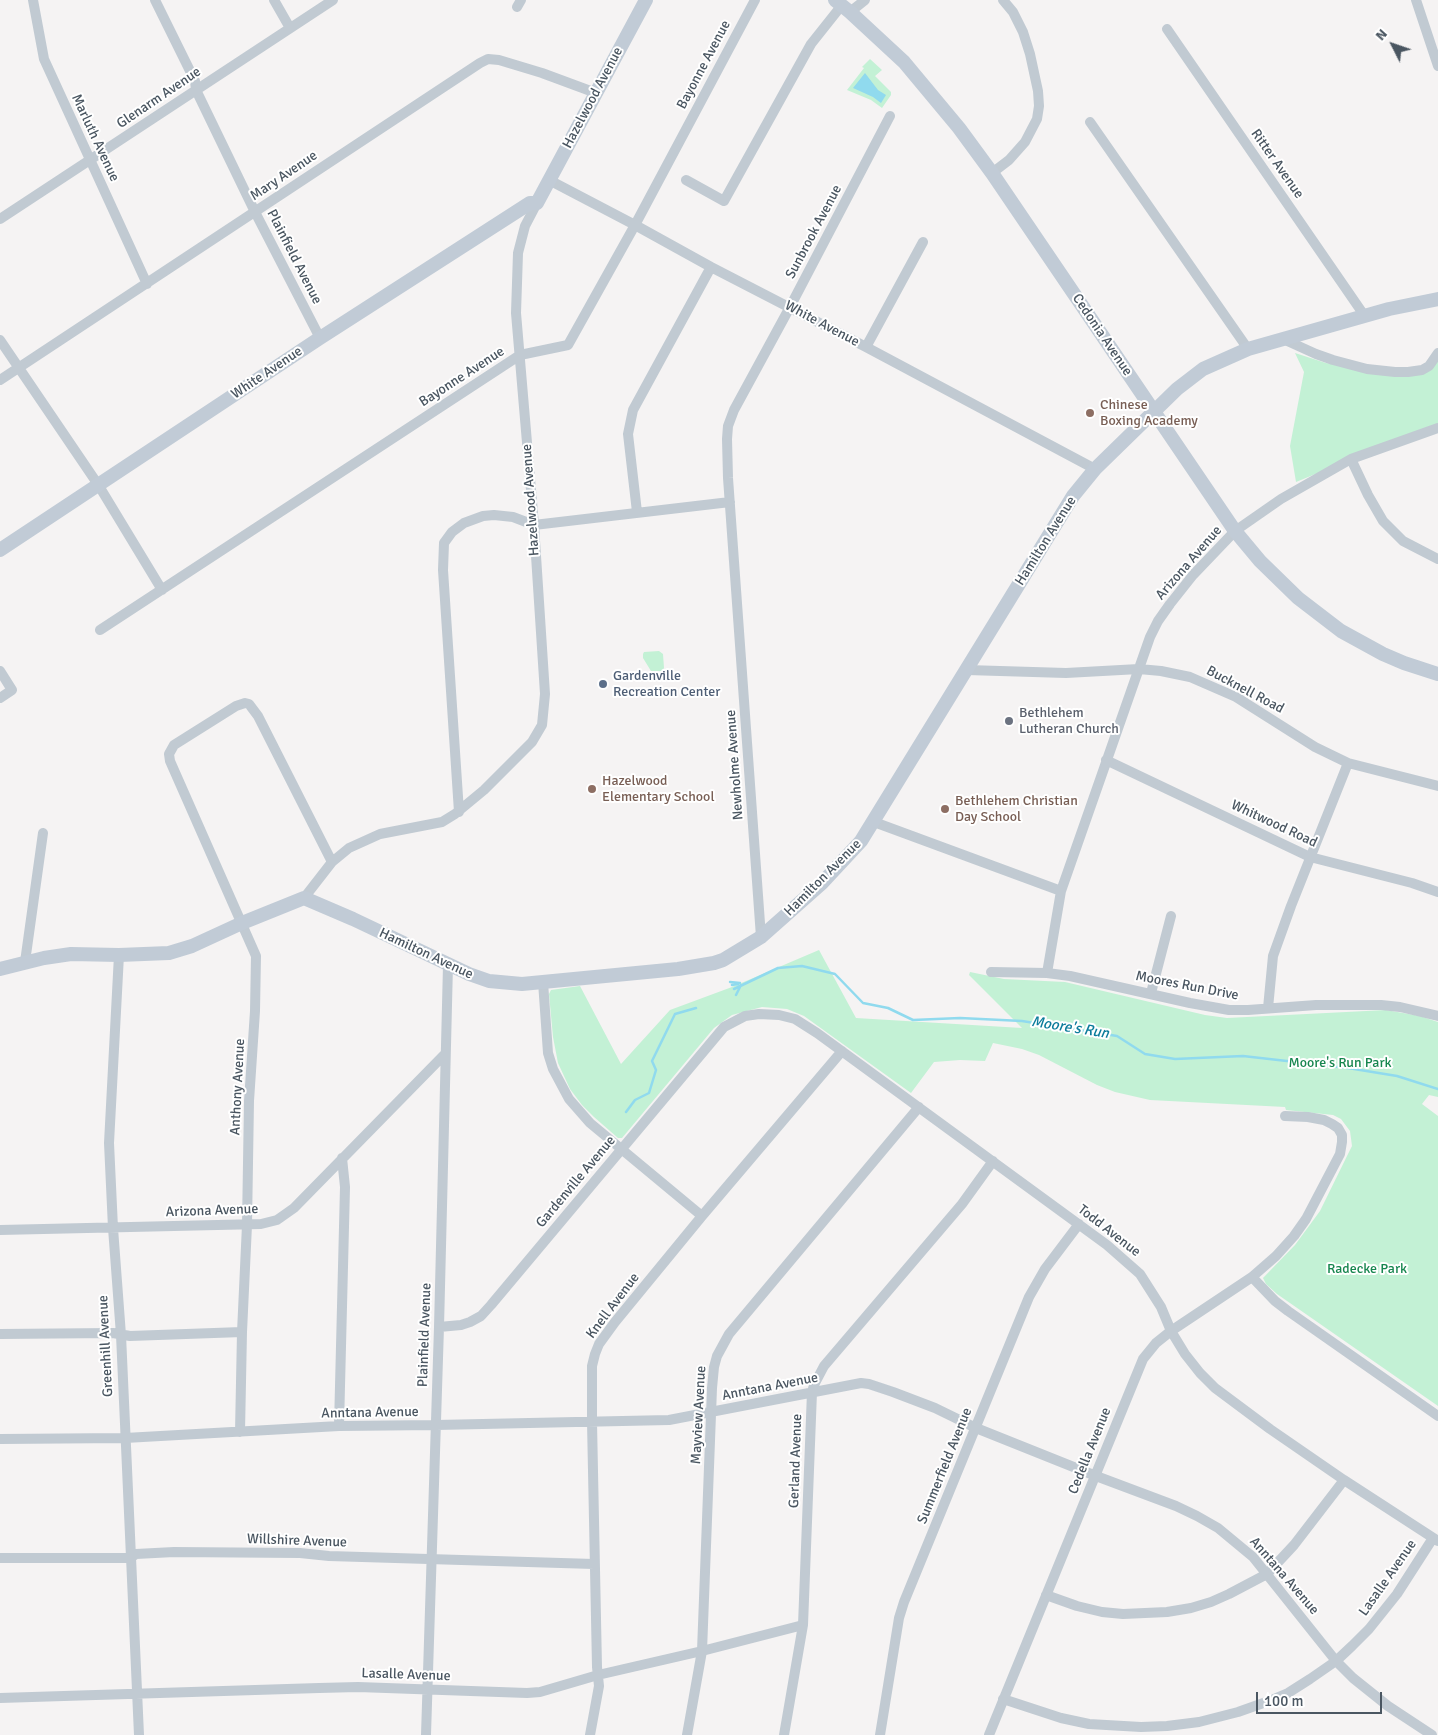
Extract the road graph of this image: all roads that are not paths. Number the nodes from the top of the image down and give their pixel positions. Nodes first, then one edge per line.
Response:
1 (33, 0) edge
2 (155, 0) edge
3 (274, 0) edge
4 (333, 0) edge
5 (646, 0) edge
6 (755, 0) edge
7 (865, 0) edge
8 (1003, 0) edge
9 (1416, 0) edge
10 (843, 6) edge
11 (290, 28) junction
12 (1167, 29) dead end
13 (1438, 66) edge
14 (196, 90) junction
15 (596, 93) junction
16 (890, 116) dead end
17 (1090, 122) dead end
18 (90, 160) junction
19 (992, 173) junction
20 (549, 180) junction
21 (686, 180) dead end
22 (537, 203) junction
23 (256, 212) junction
24 (0, 219) edge
25 (635, 225) junction
26 (923, 242) dead end
27 (711, 267) junction
28 (147, 284) junction
29 (1438, 298) edge
30 (790, 307) junction
31 (1364, 315) junction
32 (320, 338) junction
33 (1282, 339) junction
34 (0, 340) edge
35 (866, 347) junction
36 (1248, 349) junction
37 (1438, 353) edge
38 (520, 355) junction
39 (18, 368) junction
40 (0, 380) edge
41 (1154, 411) junction
42 (1438, 428) edge
43 (1351, 459) junction
44 (1095, 469) junction
45 (98, 486) junction
46 (730, 502) junction
47 (637, 512) junction
48 (534, 524) junction
49 (1236, 531) junction
50 (0, 550) edge
51 (1438, 559) edge
52 (162, 590) junction
53 (100, 630) dead end
54 (966, 670) junction
55 (1139, 670) junction
56 (0, 671) edge
57 (1438, 674) edge
58 (0, 698) edge
59 (1106, 760) junction
60 (1348, 763) junction
61 (1438, 786) edge
62 (459, 812) junction
63 (874, 822) junction
64 (43, 833) dead end
65 (1310, 857) junction
66 (332, 862) junction
67 (1061, 891) junction
68 (1438, 892) edge
69 (304, 898) junction
70 (1171, 916) dead end
71 (242, 923) junction
72 (761, 937) junction
73 (119, 956) junction
74 (25, 962) junction
75 (448, 965) junction
76 (0, 969) edge
77 (991, 972) dead end
78 (1047, 973) junction
79 (543, 982) junction
80 (1151, 993) junction
81 (1268, 1008) junction
82 (1438, 1016) edge
83 (720, 1032) joint
84 (842, 1051) junction
85 (446, 1054) junction
86 (919, 1107) junction
87 (1285, 1116) dead end
88 (622, 1149) junction
89 (342, 1158) junction
90 (993, 1161) junction
91 (702, 1216) junction
92 (1078, 1224) junction
93 (247, 1225) junction
94 (113, 1228) junction
95 (0, 1230) edge
96 (1252, 1277) junction
97 (439, 1327) junction
98 (1171, 1331) junction
99 (242, 1332) junction
100 (0, 1334) edge
101 (121, 1335) junction
102 (812, 1392) junction
103 (712, 1412) junction
104 (1438, 1416) edge
105 (592, 1422) junction
106 (339, 1426) junction
107 (436, 1426) junction
108 (976, 1428) junction
109 (240, 1432) junction
110 (125, 1438) junction
111 (0, 1439) edge
112 (1096, 1476) junction
113 (1344, 1480) junction
114 (1435, 1539) edge
115 (0, 1558) edge
116 (130, 1558) junction
117 (431, 1560) junction
118 (594, 1564) junction
119 (1267, 1574) junction
120 (1046, 1595) junction
121 (802, 1625) junction
122 (702, 1651) junction
123 (1336, 1661) junction
124 (598, 1674) junction
125 (428, 1690) junction
126 (138, 1694) junction
127 (0, 1698) edge
128 (1003, 1699) junction
129 (139, 1735) edge
130 (426, 1735) edge
131 (590, 1735) edge
132 (688, 1735) edge
133 (784, 1735) edge
134 (880, 1735) edge
135 (989, 1735) edge
136 (1432, 1735) edge

1 - 18 street, Marluth Avenue
2 - 14 street, Plainfield Avenue
3 - 11 street
4 - 11 street, Glenarm Avenue
5 - 15 street, Hazelwood Avenue
6 - 25 street, Bayonne Avenue
7 - 10 street
8 - 19 street
9 - 13 street
10 - 19 street, Cedonia Avenue
10 - 21 street
11 - 14 street, Glenarm Avenue
12 - 31 street, Ritter Avenue
14 - 18 street, Glenarm Avenue
14 - 23 street, Plainfield Avenue
15 - 20 street, Hazelwood Avenue
15 - 23 street, Mary Avenue
16 - 30 street, Sunbrook Avenue
17 - 36 street
18 - 24 street, Glenarm Avenue
18 - 28 street, Marluth Avenue
19 - 41 street, Cedonia Avenue
20 - 22 street, Hazelwood Avenue
20 - 25 street, White Avenue
22 - 32 street, White Avenue
22 - 38 street, Hazelwood Avenue
23 - 28 street, Mary Avenue
23 - 32 street, Plainfield Avenue
25 - 27 street, White Avenue
25 - 38 street, Bayonne Avenue
26 - 35 street
27 - 30 street, White Avenue
27 - 47 street
28 - 39 street, Mary Avenue
29 - 31 street, Hamilton Avenue
30 - 35 street, White Avenue
30 - 46 street, Sunbrook Avenue
31 - 33 street, Hamilton Avenue
32 - 45 street, White Avenue
33 - 36 street, Hamilton Avenue
33 - 37 street
34 - 39 street
35 - 44 street, White Avenue
36 - 41 street, Hamilton Avenue
38 - 48 street, Hazelwood Avenue
38 - 52 street, Bayonne Avenue
39 - 40 street, Mary Avenue
39 - 45 street
41 - 44 street, Hamilton Avenue
41 - 49 street, Cedonia Avenue
42 - 43 street, Arizona Avenue
43 - 49 street, Arizona Avenue
43 - 51 street
44 - 54 street, Hamilton Avenue
45 - 50 street, White Avenue
45 - 52 street
46 - 47 street
46 - 72 street, Newholme Avenue
47 - 48 street
48 - 62 street, Hazelwood Avenue
48 - 62 street
49 - 55 street, Arizona Avenue
49 - 57 street, Cedonia Avenue
52 - 53 street, Bayonne Avenue
54 - 55 street, Bucknell Road
54 - 63 street, Hamilton Avenue
55 - 59 street, Arizona Avenue
55 - 60 street, Bucknell Road
56 - 58 street
59 - 65 street, Whitwood Road
59 - 67 street, Arizona Avenue
60 - 61 street, Bucknell Road
60 - 65 street
62 - 66 street, Hazelwood Avenue
63 - 67 street
63 - 72 street, Hamilton Avenue
64 - 74 street
65 - 68 street, Whitwood Road
65 - 81 street
66 - 69 street, Hazelwood Avenue
66 - 71 street, Anthony Avenue
67 - 78 street, Arizona Avenue
69 - 71 street
69 - 75 street, Hamilton Avenue
70 - 80 street
71 - 73 street
71 - 93 street, Anthony Avenue
72 - 79 street, Hamilton Avenue
73 - 74 street
73 - 94 street, Greenhill Avenue
74 - 76 street
75 - 79 street, Hamilton Avenue
75 - 85 street, Plainfield Avenue
77 - 78 street, Moores Run Drive
78 - 80 street, Moores Run Drive
79 - 88 street
80 - 81 street, Moores Run Drive
81 - 82 street, Moores Run Drive
83 - 84 street, Todd Avenue
83 - 88 street, Gardenville Avenue
84 - 86 street, Todd Avenue
84 - 91 street, Knell Avenue
85 - 89 street, Arizona Avenue
85 - 97 street, Plainfield Avenue
86 - 90 street, Todd Avenue
86 - 103 street, Mayview Avenue
87 - 96 street, Cedella Avenue
88 - 91 street
88 - 97 street, Gardenville Avenue
89 - 93 street, Arizona Avenue
89 - 106 street
90 - 92 street, Todd Avenue
90 - 102 street, Gerland Avenue
91 - 105 street, Knell Avenue
92 - 98 street, Todd Avenue
92 - 108 street, Summerfield Avenue
93 - 94 street, Arizona Avenue
93 - 99 street, Anthony Avenue
94 - 95 street, Arizona Avenue
94 - 101 street, Greenhill Avenue
96 - 98 street, Cedella Avenue
96 - 104 street
97 - 107 street, Plainfield Avenue
98 - 112 street, Cedella Avenue
98 - 113 street, Todd Avenue
99 - 101 street
99 - 109 street, Anthony Avenue
100 - 101 street
101 - 110 street, Greenhill Avenue
102 - 103 street, Anntana Avenue
102 - 108 street, Anntana Avenue
102 - 121 street, Gerland Avenue
103 - 105 street, Anntana Avenue
103 - 122 street, Mayview Avenue
105 - 107 street, Anntana Avenue
105 - 118 street, Knell Avenue
106 - 107 street, Anntana Avenue
106 - 109 street, Anntana Avenue
107 - 117 street, Plainfield Avenue
108 - 112 street, Anntana Avenue
108 - 134 street, Summerfield Avenue
109 - 110 street, Anntana Avenue
110 - 111 street, Anntana Avenue
110 - 116 street, Greenhill Avenue
112 - 119 street, Anntana Avenue
112 - 120 street, Cedella Avenue
113 - 114 street, Todd Avenue
113 - 119 street
114 - 123 street, Lasalle Avenue
115 - 116 street, Willshire Avenue
116 - 117 street, Willshire Avenue
116 - 126 street, Greenhill Avenue
117 - 118 street, Willshire Avenue
117 - 125 street, Plainfield Avenue
118 - 124 street, Knell Avenue
119 - 120 street
119 - 123 street, Anntana Avenue
120 - 128 street, Cedella Avenue
121 - 122 street, Lasalle Avenue
121 - 133 street, Gerland Avenue
122 - 124 street, Lasalle Avenue
122 - 132 street, Mayview Avenue
123 - 128 street, Lasalle Avenue
123 - 136 street, Anntana Avenue
124 - 125 street, Lasalle Avenue
124 - 131 street, Knell Avenue
125 - 126 street, Lasalle Avenue
125 - 130 street, Plainfield Avenue
126 - 127 street, Lasalle Avenue
126 - 129 street, Greenhill Avenue
128 - 135 street, Cedella Avenue

